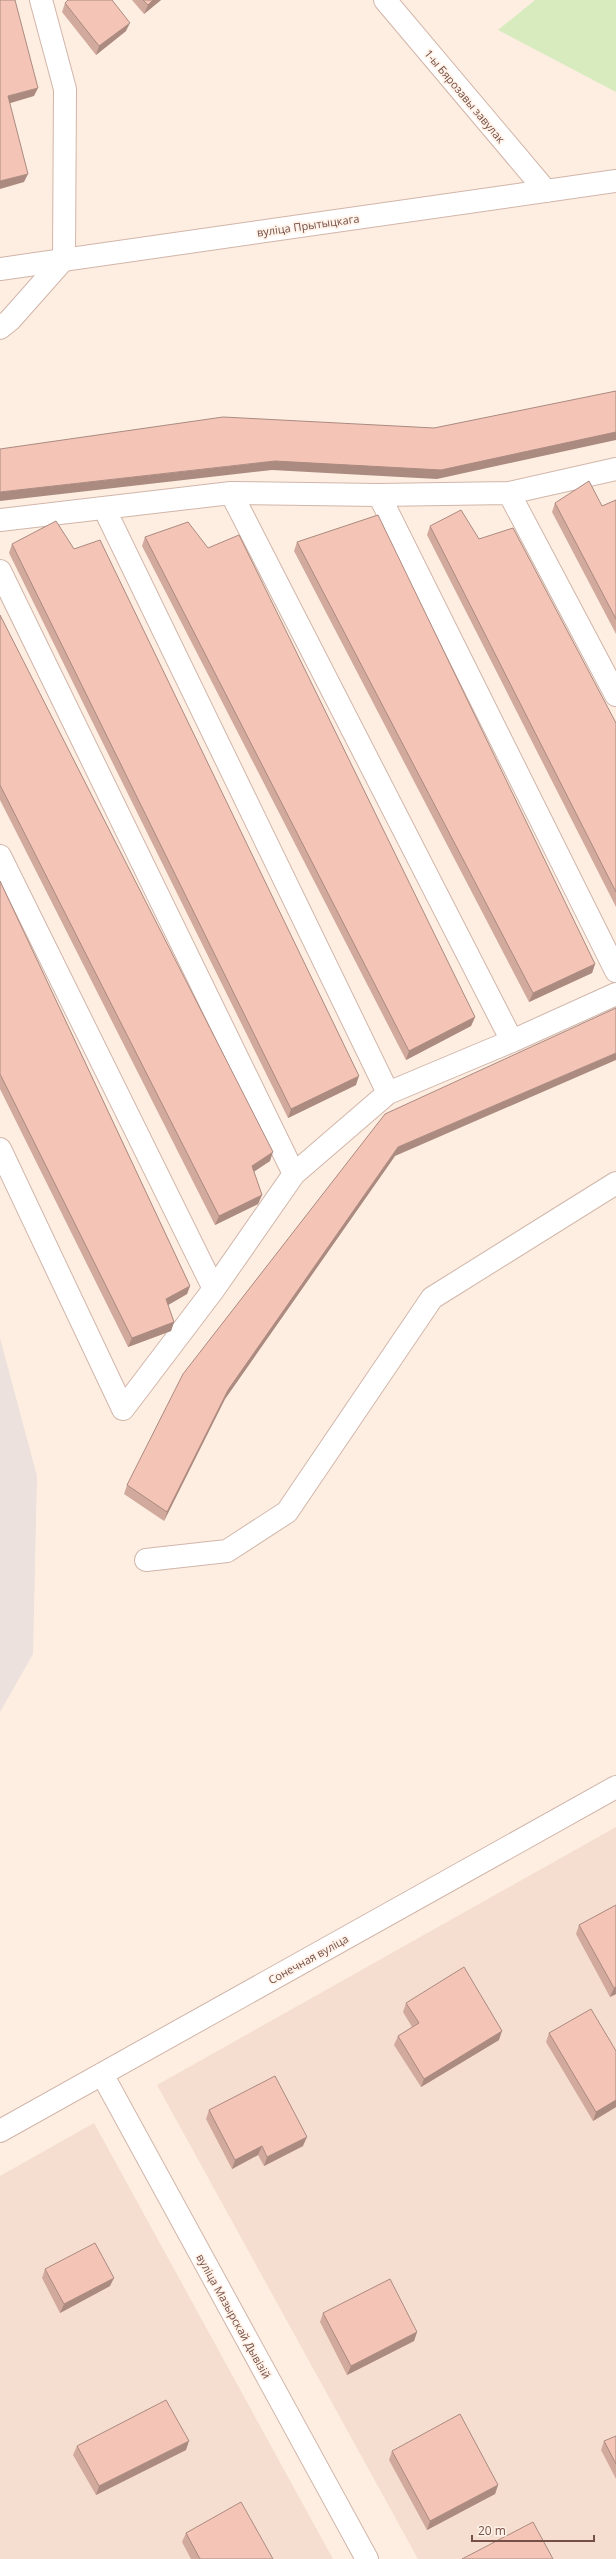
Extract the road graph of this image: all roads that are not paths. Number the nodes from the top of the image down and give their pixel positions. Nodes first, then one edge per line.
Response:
1 (41, 0) edge
2 (385, 0) edge
3 (616, 181) edge
4 (546, 191) junction
5 (64, 259) junction
6 (0, 269) edge
7 (0, 328) edge
8 (616, 469) edge
9 (231, 493) junction
10 (509, 493) junction
11 (379, 495) junction
12 (104, 508) junction
13 (0, 520) edge
14 (0, 571) edge
15 (616, 695) edge
16 (0, 856) edge
17 (616, 971) edge
18 (616, 994) edge
19 (512, 1041) junction
20 (388, 1093) junction
21 (0, 1149) edge
22 (294, 1174) junction
23 (616, 1183) edge
24 (214, 1289) junction
25 (146, 1560) dead end
26 (616, 1787) edge
27 (102, 2074) junction
28 (0, 2131) edge
29 (367, 2559) edge

1 - 5 street
2 - 4 street, 1-ы Бярозавы завулак
3 - 4 street, вуліца Прытыцкага
4 - 5 street, вуліца Прытыцкага
5 - 6 street, вуліца Прытыцкага
5 - 7 street
8 - 10 street
9 - 11 street
9 - 12 street
9 - 19 street
10 - 11 street
10 - 15 street
11 - 17 street
12 - 13 street
12 - 20 street
14 - 22 street
16 - 24 street
18 - 19 street
19 - 20 street
20 - 22 street
21 - 24 street
22 - 24 street
23 - 25 street
26 - 27 street, Сонечная вуліца
27 - 28 street, Сонечная вуліца
27 - 29 street, вуліца Мазырскай Дывізій

